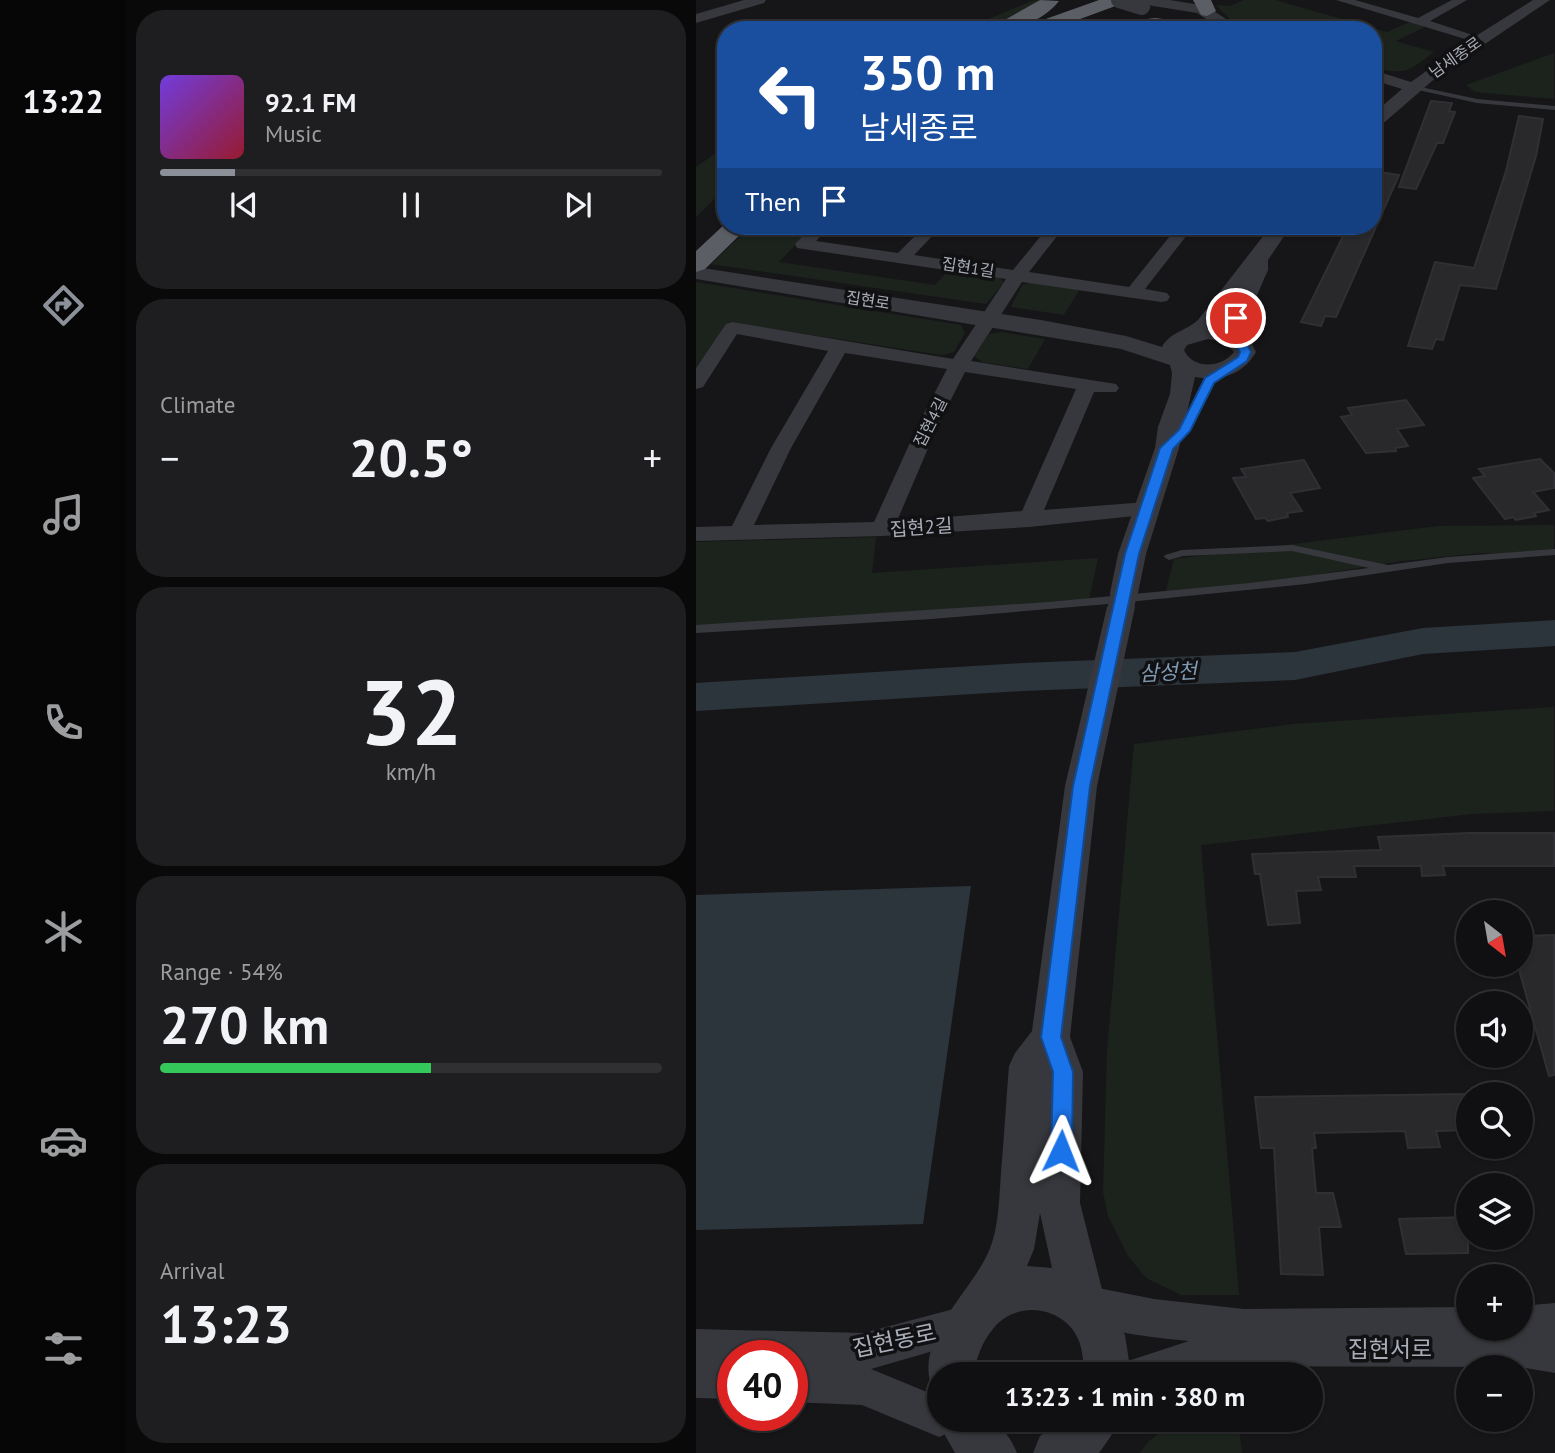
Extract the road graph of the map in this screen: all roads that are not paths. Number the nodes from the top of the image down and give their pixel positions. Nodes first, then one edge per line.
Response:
1 (759, 0) edge
2 (1051, 0) edge
3 (1117, 0) edge
4 (1342, 0) edge
5 (1460, 0) edge
6 (1543, 0) edge
7 (1144, 2) edge
8 (696, 19) edge
9 (1015, 21) edge
10 (1058, 21) edge
11 (1087, 21) edge
12 (1197, 21) edge
13 (1419, 22) junction
14 (1479, 39) junction
15 (1382, 78) edge
16 (1411, 87) junction
17 (1555, 108) edge
18 (1382, 114) edge
19 (717, 217) edge
20 (730, 235) edge
21 (813, 235) edge
22 (925, 235) edge
23 (1050, 235) edge
24 (1179, 235) edge
25 (1274, 235) edge
26 (696, 236) edge
27 (902, 257) junction
28 (1258, 260) junction
29 (701, 271) edge
30 (1020, 275) junction
31 (1135, 292) junction
32 (1161, 297) dead end
33 (987, 319) junction
34 (1041, 327) junction
35 (1193, 334) junction
36 (1240, 342) junction
37 (839, 347) junction
38 (1180, 362) junction
39 (958, 365) junction
40 (1227, 368) junction
41 (696, 383) edge
42 (1087, 386) junction
43 (1109, 387) dead end
44 (1167, 448) junction
45 (1146, 509) junction
46 (1029, 520) junction
47 (882, 529) junction
48 (696, 534) edge
49 (739, 534) junction
50 (1555, 552) edge
51 (1169, 557) dead end
52 (1388, 569) junction
53 (696, 629) edge
54 (1051, 1037) junction
55 (1083, 1304) junction
56 (975, 1314) junction
57 (1555, 1322) edge
58 (1533, 1324) edge
59 (1456, 1326) edge
60 (696, 1348) edge
61 (1555, 1354) edge
62 (952, 1362) edge
63 (1108, 1362) edge
64 (1184, 1362) edge
65 (696, 1378) edge
66 (717, 1379) edge
67 (808, 1382) edge
68 (965, 1433) edge

1 - 8 street
2 - 9 highway
3 - 7 street, bridge
3 - 10 highway
4 - 13 street
5 - 13 street
6 - 14 street, 남세종로
7 - 11 highway
7 - 12 street
7 - 12 street
13 - 14 street
14 - 16 street, 남세종로
15 - 16 street
16 - 17 lane
16 - 18 street, 남세종로
19 - 26 highway
20 - 29 highway
21 - 27 street, 집현1길
22 - 27 street
23 - 30 street, 집현4길
24 - 31 street
25 - 28 street
27 - 30 street, 집현1길
28 - 35 street
28 - 36 street
29 - 33 street, 집현로
30 - 31 street, 집현1길
30 - 33 street, 집현4길
31 - 32 street, 집현1길
33 - 34 street, 집현로
33 - 39 street, 집현4길
34 - 35 street, 집현로
34 - 38 street, 집현로
35 - 36 street, 집현로
35 - 38 street
36 - 40 street
37 - 39 street
37 - 41 street
37 - 49 street
38 - 40 street, 집현로
38 - 44 street
39 - 42 street
39 - 47 street, 집현4길
40 - 44 street
42 - 43 street
42 - 46 street
44 - 45 street
45 - 46 street, 집현2길
45 - 54 street
46 - 47 street, 집현2길
47 - 49 street, 집현2길
48 - 49 street, 집현2길
50 - 52 lane
51 - 52 lane
52 - 53 lane
54 - 55 street
54 - 56 street
55 - 56 street
55 - 59 street, 집현서로
55 - 63 street
56 - 60 street, 집현동로
56 - 62 street
57 - 58 street
61 - 64 street, 집현서로
65 - 66 street
67 - 68 street, 집현동로

